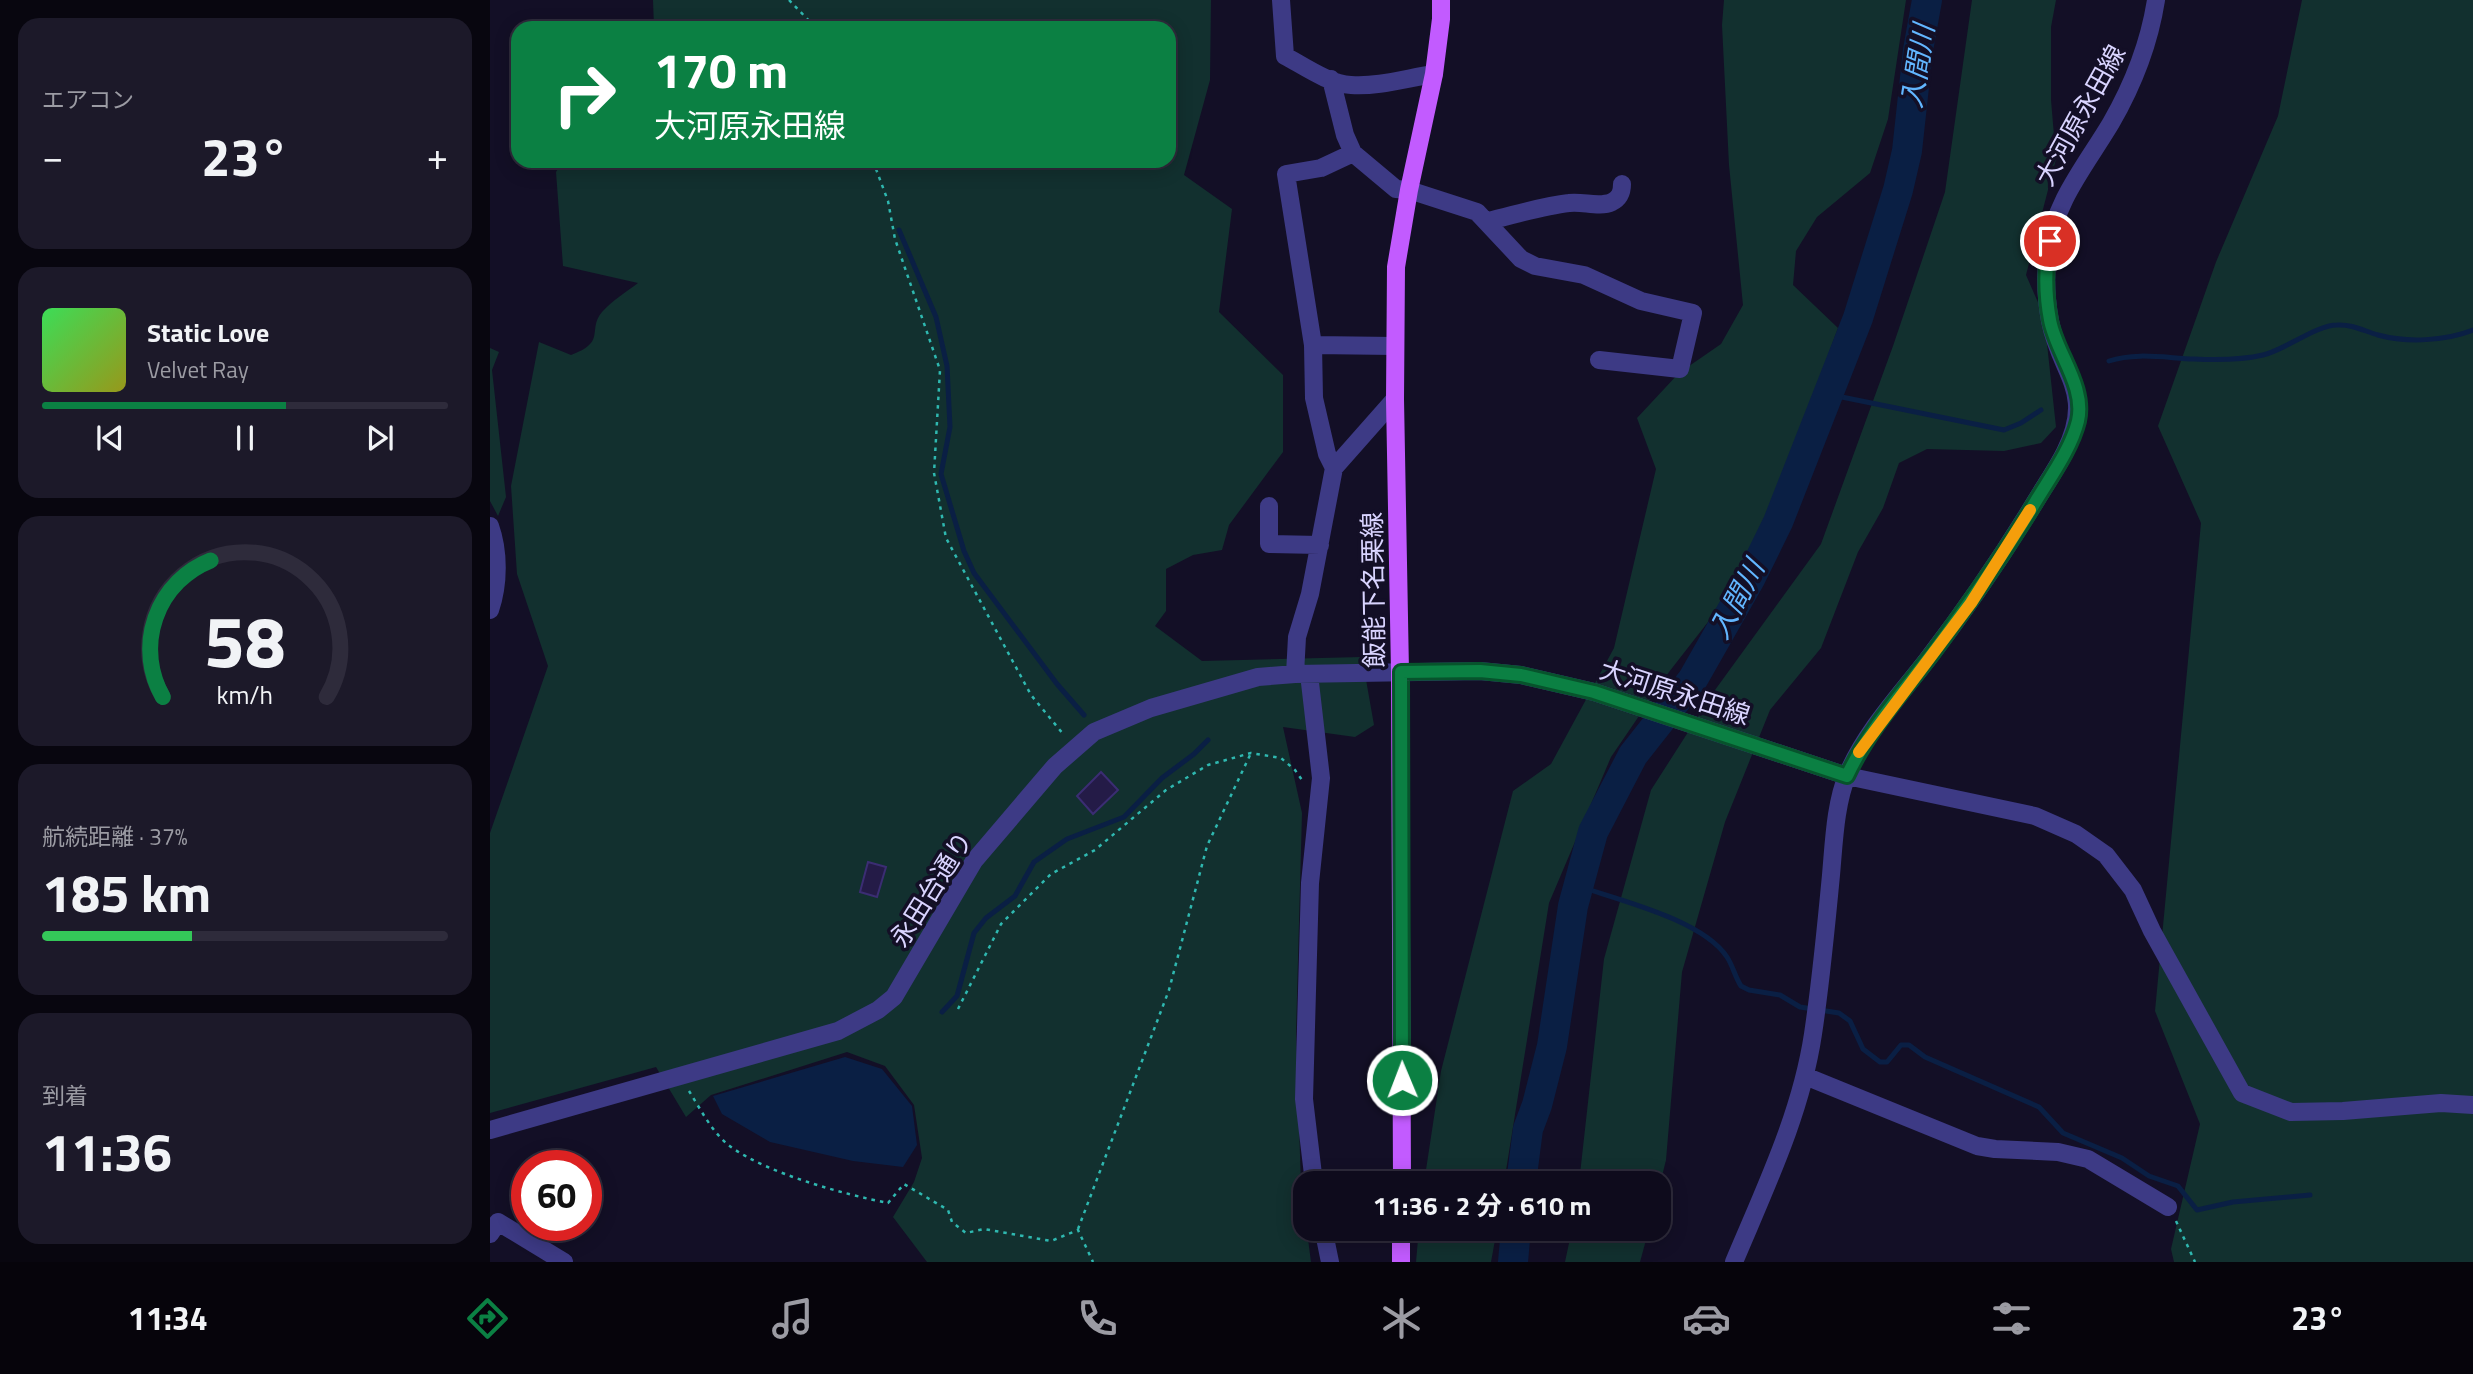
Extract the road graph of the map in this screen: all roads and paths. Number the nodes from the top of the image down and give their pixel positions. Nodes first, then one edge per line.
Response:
1 (789, 0) edge
2 (1280, 0) edge
3 (1441, 0) edge
4 (2157, 0) edge
5 (809, 21) edge
6 (1434, 74) junction
7 (1331, 79) junction
8 (1353, 153) junction
9 (876, 168) edge
10 (1622, 184) dead end
11 (1409, 190) junction
12 (1488, 222) junction
13 (1313, 345) junction
14 (1395, 346) junction
15 (1599, 360) dead end
16 (1395, 399) junction
17 (1334, 468) junction
18 (1269, 506) dead end
19 (490, 526) edge
20 (1320, 545) junction
21 (490, 610) edge
22 (1401, 672) junction
23 (1302, 674) junction
24 (1074, 747) junction
25 (1251, 753) junction
26 (1847, 776) junction
27 (1306, 785) dead end
28 (958, 1009) dead end
29 (1805, 1076) junction
30 (680, 1077) junction
31 (2473, 1105) edge
32 (490, 1130) edge
33 (1313, 1171) edge
34 (1402, 1171) edge
35 (2168, 1207) joint
36 (1078, 1230) junction
37 (490, 1234) edge
38 (1326, 1241) edge
39 (1401, 1241) edge
40 (564, 1262) edge
41 (1093, 1262) edge
42 (1330, 1262) edge
43 (1401, 1262) edge
44 (1734, 1262) edge
45 (2194, 1262) edge

1 - 5 path
2 - 7 street
3 - 6 main road, 飯能下名栗線
4 - 26 street, 大河原永田線
6 - 7 street
6 - 11 main road, 飯能下名栗線
7 - 8 street
8 - 11 street
8 - 13 street
9 - 24 path
10 - 12 street
11 - 12 street
11 - 14 main road, 飯能下名栗線
12 - 15 street
13 - 14 street
13 - 17 street
14 - 16 main road, 飯能下名栗線
16 - 17 street
16 - 22 main road, 飯能下名栗線
17 - 20 street
18 - 20 street
19 - 21 street
20 - 23 street
22 - 23 street, 永田台通り
22 - 26 street, 大河原永田線
22 - 34 main road, 飯能下名栗線
23 - 24 street, 永田台通り
23 - 33 street
24 - 30 street, 永田台通り
25 - 27 path
25 - 28 path
25 - 36 path
26 - 29 street, 大河原永田線
26 - 31 street, 大河原永田線
29 - 35 street
29 - 44 street, 大河原永田線
30 - 32 street, 永田台通り
30 - 36 path
35 - 45 path
36 - 41 path
37 - 40 street
38 - 42 street
39 - 43 main road

